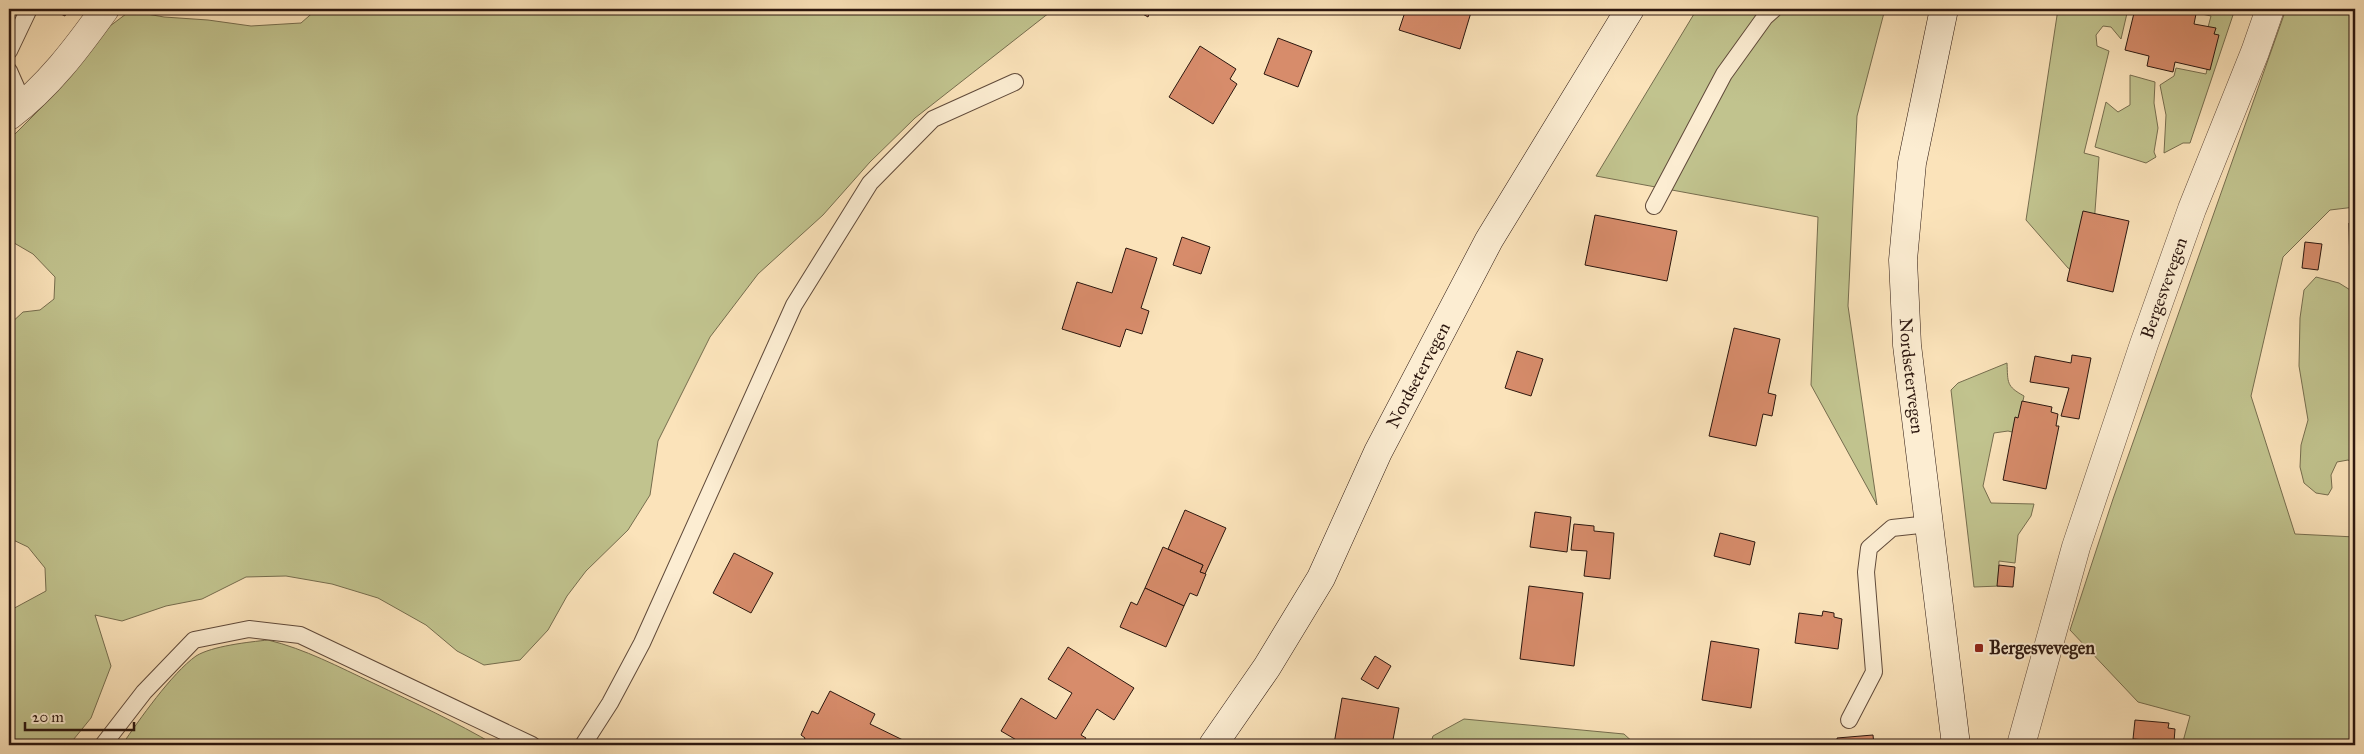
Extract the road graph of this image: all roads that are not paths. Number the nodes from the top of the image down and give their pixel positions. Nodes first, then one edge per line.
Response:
1 (29, 9) edge
2 (105, 9) edge
3 (1630, 9) edge
4 (1774, 9) edge
5 (1944, 9) edge
6 (2270, 9) edge
7 (9, 51) edge
8 (9, 71) edge
9 (1016, 82) dead end
10 (16, 110) edge
11 (1654, 206) dead end
12 (1929, 524) junction
13 (1848, 720) dead end
14 (103, 745) edge
15 (532, 745) edge
16 (583, 745) edge
17 (1214, 745) edge
18 (1956, 745) edge
19 (2021, 745) edge

1 - 7 lane
2 - 10 main road
3 - 17 main road, Nordsetervegen
4 - 11 lane
5 - 12 main road, Nordsetervegen
6 - 19 main road, Bergesvevegen
8 - 10 lane
9 - 16 lane
12 - 13 lane
12 - 18 main road, Nordsetervegen
14 - 15 lane

